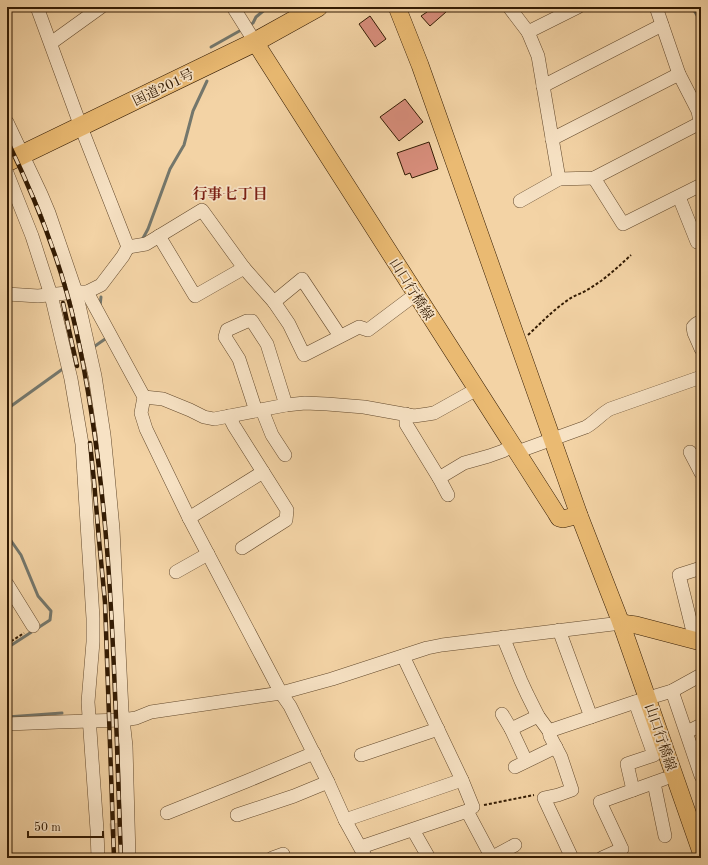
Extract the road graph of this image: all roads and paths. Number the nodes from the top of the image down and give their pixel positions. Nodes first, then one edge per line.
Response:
1 (37, 7) edge
2 (101, 7) edge
3 (233, 7) edge
4 (318, 7) edge
5 (397, 7) edge
6 (509, 7) edge
7 (578, 7) edge
8 (656, 7) edge
9 (662, 25) junction
10 (528, 32) junction
11 (255, 42) junction
12 (51, 43) junction
13 (678, 74) junction
14 (543, 86) junction
15 (7, 122) edge
16 (701, 125) edge
17 (81, 127) junction
18 (552, 139) junction
19 (15, 158) edge
20 (7, 173) edge
21 (594, 178) junction
22 (559, 179) junction
23 (701, 185) edge
24 (678, 197) junction
25 (520, 201) dead end
26 (159, 236) junction
27 (697, 242) dead end
28 (128, 247) junction
29 (631, 256) dead end
30 (244, 268) junction
31 (81, 292) junction
32 (7, 294) edge
33 (416, 294) junction
34 (51, 295) junction
35 (274, 302) junction
36 (701, 322) edge
37 (340, 336) junction
38 (526, 337) dead end
39 (701, 349) edge
40 (701, 376) edge
41 (477, 389) junction
42 (144, 397) junction
43 (286, 405) junction
44 (259, 411) junction
45 (406, 414) junction
46 (229, 416) junction
47 (553, 439) junction
48 (515, 449) junction
49 (690, 452) dead end
50 (285, 456) dead end
51 (263, 472) junction
52 (701, 473) edge
53 (439, 478) junction
54 (448, 495) dead end
55 (579, 515) junction
56 (189, 518) junction
57 (242, 548) dead end
58 (208, 554) junction
59 (701, 568) edge
60 (176, 572) dead end
61 (7, 584) edge
62 (621, 623) junction
63 (33, 626) joint
64 (559, 630) junction
65 (503, 637) junction
66 (698, 641) edge
67 (7, 644) edge
68 (403, 656) junction
69 (701, 674) edge
70 (672, 691) junction
71 (281, 693) junction
72 (641, 700) junction
73 (502, 714) dead end
74 (538, 716) junction
75 (591, 717) junction
76 (123, 720) junction
77 (90, 721) junction
78 (7, 724) edge
79 (701, 725) edge
80 (511, 729) junction
81 (438, 730) junction
82 (549, 731) junction
83 (687, 732) junction
84 (556, 747) junction
85 (314, 753) junction
86 (361, 755) dead end
87 (700, 770) edge
88 (462, 780) junction
89 (328, 782) junction
90 (633, 790) junction
91 (538, 794) dead end
92 (472, 807) joint
93 (167, 813) dead end
94 (237, 815) dead end
95 (345, 820) junction
96 (114, 830) junction
97 (413, 830) junction
98 (665, 836) dead end
99 (515, 845) dead end
100 (701, 852) edge
101 (364, 853) edge
102 (624, 853) edge
103 (98, 858) edge
104 (129, 858) edge
105 (272, 858) edge
106 (284, 858) edge
107 (429, 858) edge
108 (492, 858) edge
109 (572, 858) edge
110 (602, 858) edge

1 - 12 street
2 - 12 street
3 - 11 street
4 - 11 highway, 国道201号
5 - 47 main road, 山口行橋線
6 - 10 street
7 - 10 street
8 - 9 street
9 - 13 street
9 - 14 street
10 - 14 street
11 - 17 highway, 国道201号
11 - 33 main road, 山口行橋線
12 - 17 street
13 - 16 street
13 - 18 street
14 - 18 street
15 - 19 street
16 - 21 street
17 - 19 highway, 国道201号
17 - 28 street
18 - 22 street
19 - 31 street
20 - 34 street
21 - 22 street
21 - 24 street
22 - 25 street
23 - 24 street
24 - 27 street
26 - 28 street
26 - 30 street
26 - 30 street
28 - 31 street
29 - 38 path
30 - 35 street
31 - 34 street
31 - 42 street
31 - 76 street
32 - 34 street
33 - 37 street
33 - 41 main road, 山口行橋線
34 - 77 street
35 - 37 street
35 - 37 street
36 - 39 street
40 - 47 street
41 - 45 street
41 - 48 main road, 山口行橋線
42 - 46 street
42 - 56 street
43 - 44 street
43 - 44 street
43 - 45 street
44 - 46 street
44 - 50 street
45 - 53 street
46 - 51 street
47 - 48 street
47 - 55 main road, 山口行橋線
48 - 53 street
48 - 55 main road, 山口行橋線
49 - 52 street
51 - 56 street
51 - 57 street
53 - 54 street
55 - 62 main road, 山口行橋線
56 - 58 street
58 - 60 street
58 - 71 street
59 - 66 street
61 - 63 street
62 - 64 street
62 - 66 main road
62 - 72 main road, 山口行橋線
63 - 67 path
64 - 65 street
64 - 75 street
65 - 68 street
65 - 74 street
68 - 71 street
68 - 81 street
69 - 70 street
70 - 72 street
70 - 83 street
71 - 76 street
71 - 85 street
72 - 75 street
72 - 90 street
72 - 100 main road, 山口行橋線
73 - 80 street
74 - 80 street
74 - 82 street
75 - 82 street
76 - 77 street
76 - 96 street
77 - 78 street
77 - 96 street
79 - 83 street
80 - 84 street
81 - 86 street
81 - 88 street
82 - 84 street
83 - 87 street
84 - 109 street
85 - 89 street
85 - 93 street
88 - 92 street
88 - 95 street
89 - 94 street
89 - 95 street
90 - 98 street
90 - 102 street
91 - 92 path
95 - 101 street
96 - 103 street
96 - 104 street
97 - 101 street
97 - 107 street
97 - 108 street
99 - 108 street
102 - 110 street
105 - 106 street

